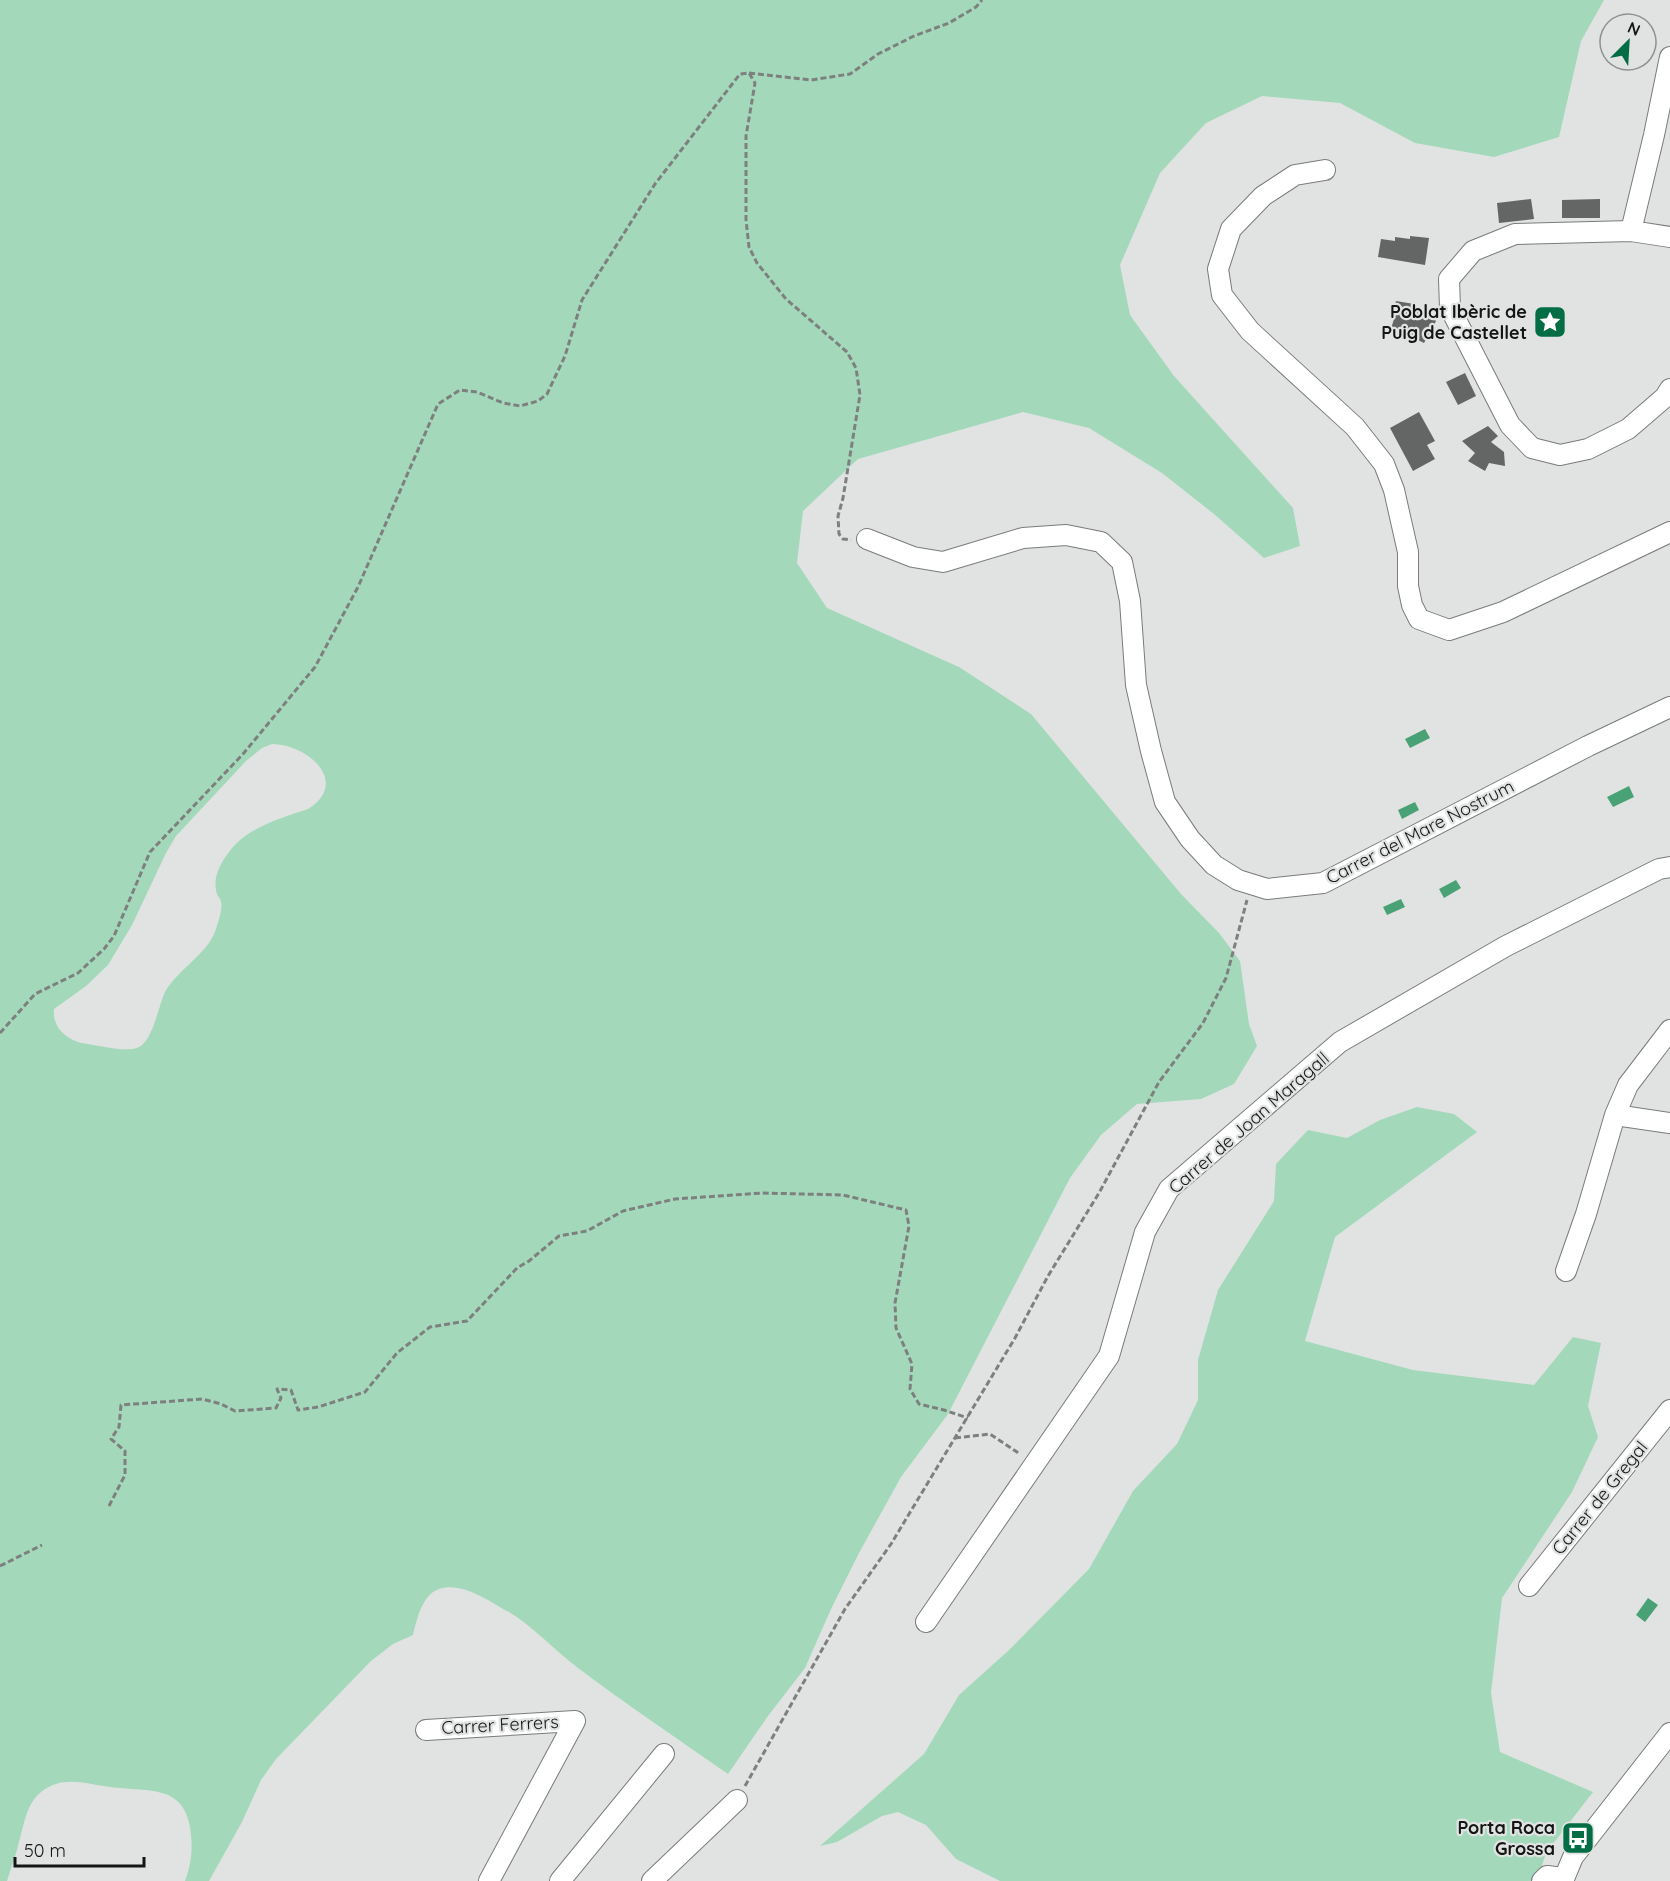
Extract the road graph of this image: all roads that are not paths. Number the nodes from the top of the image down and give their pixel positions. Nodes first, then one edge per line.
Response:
1 (1670, 57) edge
2 (1325, 170) dead end
3 (1631, 231) junction
4 (1670, 237) edge
5 (1670, 389) edge
6 (1670, 532) edge
7 (867, 539) road end
8 (1670, 706) edge
9 (1670, 867) edge
10 (1670, 1030) edge
11 (1615, 1115) junction
12 (1670, 1123) edge
13 (1566, 1271) dead end
14 (1670, 1410) edge
15 (1529, 1586) dead end
16 (926, 1622) dead end
17 (426, 1730) dead end
18 (1670, 1733) edge
19 (664, 1754) dead end
20 (736, 1800) dead end
21 (486, 1880) edge
22 (1563, 1880) edge
23 (560, 1881) edge
24 (652, 1881) edge
25 (1542, 1881) edge

1 - 3 street
2 - 6 street
3 - 4 street
3 - 5 street
7 - 8 street, Carrer del Mare Nostrum
9 - 16 street, Carrer de Joan Maragall
10 - 11 street
11 - 12 street
11 - 13 street
14 - 15 street, Carrer de Gregal
17 - 21 street, Carrer Ferrers
18 - 22 street
19 - 23 street
20 - 24 street
22 - 25 street

